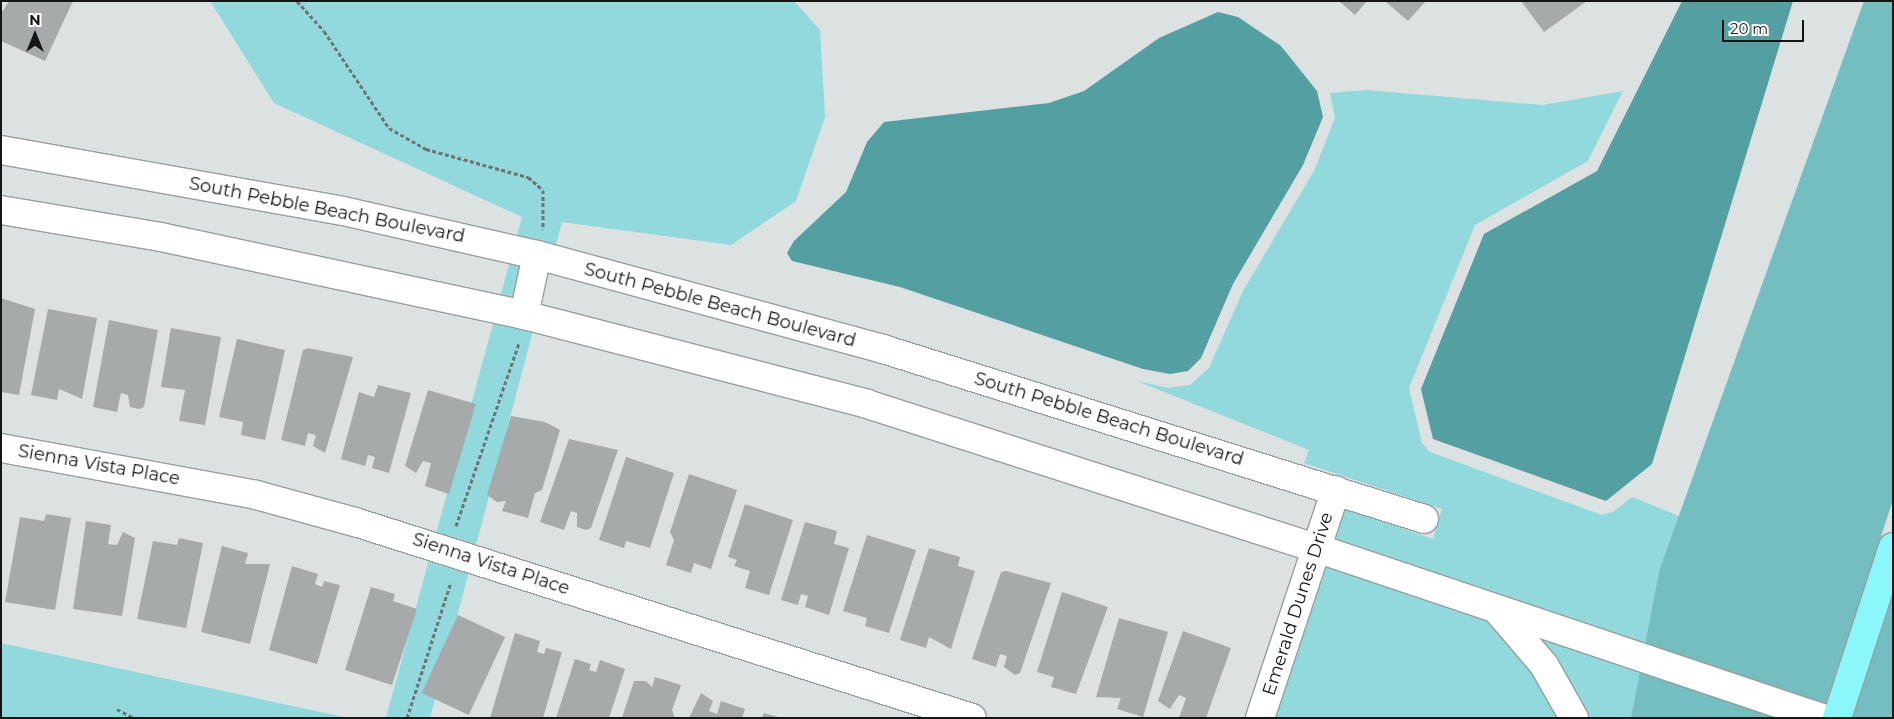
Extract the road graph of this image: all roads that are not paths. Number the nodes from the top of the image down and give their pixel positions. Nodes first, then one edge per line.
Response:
1 (1, 150) edge
2 (1, 210) edge
3 (538, 255) junction
4 (524, 315) junction
5 (1, 448) edge
6 (1336, 490) junction
7 (1424, 519) dead end
8 (1893, 547) edge
9 (1316, 548) junction
10 (1497, 610) junction
11 (972, 718) edge
12 (1260, 718) edge
13 (1574, 718) edge
14 (1822, 718) edge
15 (1837, 718) edge

1 - 3 street, South Pebble Beach Boulevard
2 - 4 street
3 - 4 street
3 - 6 street, South Pebble Beach Boulevard
4 - 9 street
5 - 11 street, Sienna Vista Place
6 - 7 street, South Pebble Beach Boulevard
6 - 9 street, Emerald Dunes Drive
8 - 15 main road
9 - 10 street
9 - 12 street, Emerald Dunes Drive
10 - 13 street
10 - 14 street

